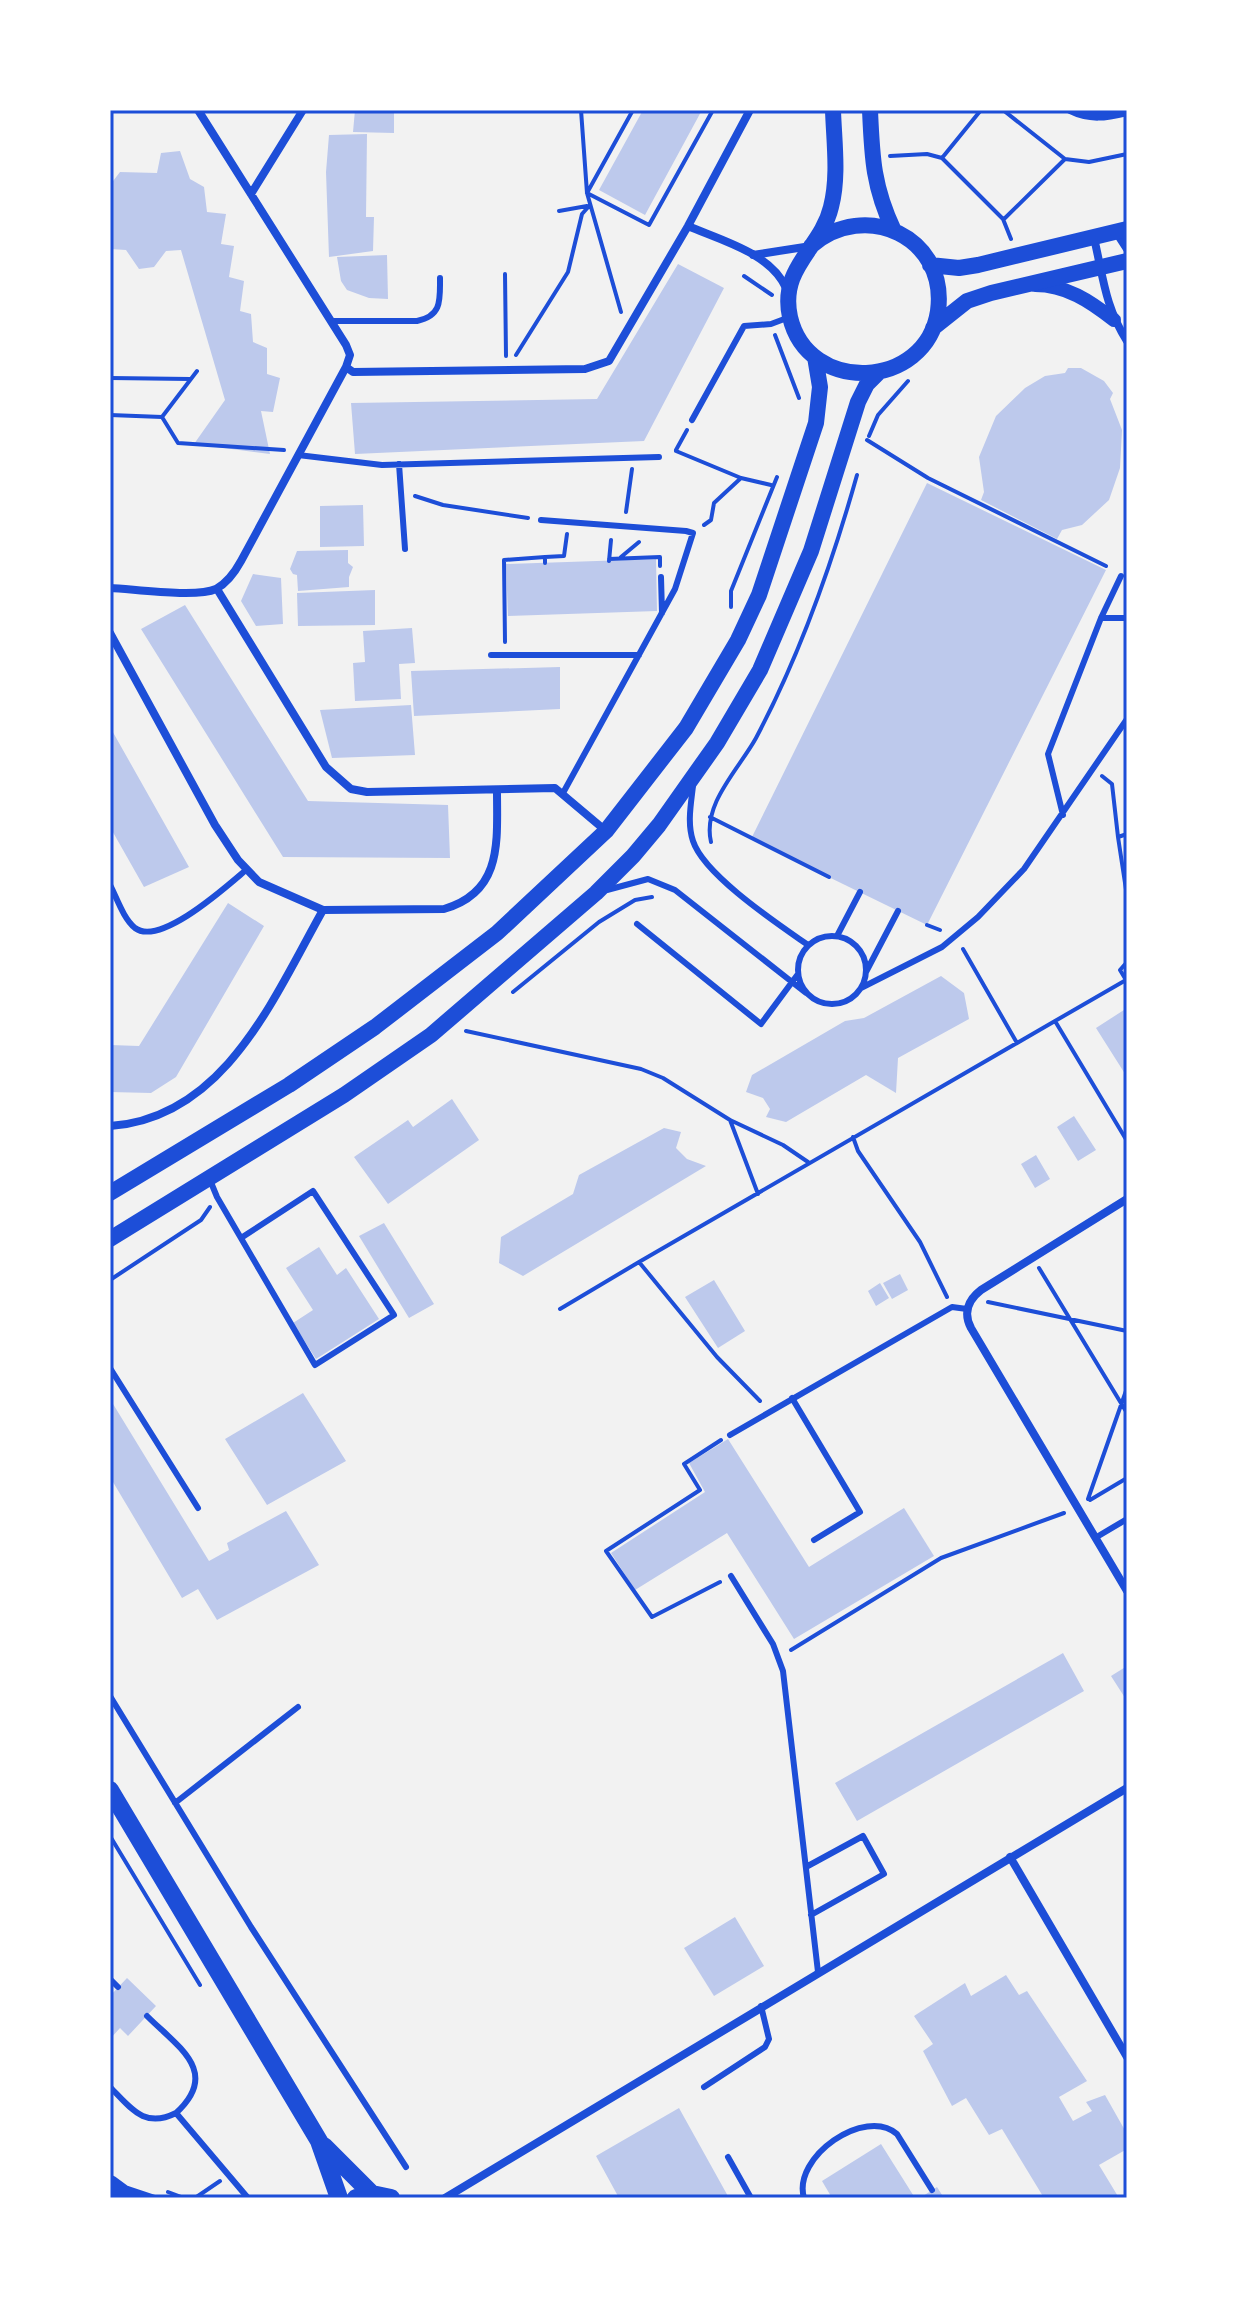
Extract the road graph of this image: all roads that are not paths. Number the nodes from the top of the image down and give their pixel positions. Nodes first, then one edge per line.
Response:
1 (198, 110) edge
2 (303, 110) edge
3 (750, 110) edge
4 (833, 110) edge
5 (870, 110) edge
6 (1070, 110) edge
7 (1089, 110) edge
8 (1127, 112) edge
9 (1096, 118) junction
10 (251, 194) junction
11 (688, 226) junction
12 (1122, 230) edge
13 (894, 231) junction
14 (1094, 237) junction
15 (811, 246) junction
16 (1127, 249) edge
17 (753, 255) junction
18 (1127, 261) edge
19 (930, 265) junction
20 (1101, 266) junction
21 (440, 278) dead end
22 (1022, 285) junction
23 (788, 295) junction
24 (790, 316) junction
25 (1114, 320) junction
26 (331, 321) junction
27 (933, 328) junction
28 (1127, 341) edge
29 (815, 357) junction
30 (346, 367) junction
31 (878, 373) junction
32 (692, 420) road end
33 (301, 451) junction
34 (659, 457) road end
35 (399, 464) junction
36 (541, 520) road end
37 (405, 549) dead end
38 (1121, 576) dead end
39 (661, 577) dead end
40 (110, 588) edge
41 (217, 589) junction
42 (662, 615) junction
43 (1101, 618) junction
44 (1127, 618) edge
45 (110, 633) edge
46 (491, 655) dead end
47 (639, 655) junction
48 (1127, 719) edge
49 (694, 778) junction
50 (497, 791) junction
51 (563, 793) junction
52 (1063, 815) junction
53 (606, 831) junction
54 (246, 870) junction
55 (110, 885) edge
56 (860, 892) dead end
57 (596, 893) junction
58 (323, 910) junction
59 (898, 911) dead end
60 (637, 924) dead end
61 (837, 936) junction
62 (808, 945) junction
63 (866, 972) junction
64 (798, 974) junction
65 (792, 983) junction
66 (861, 988) junction
67 (806, 993) junction
68 (110, 1126) edge
69 (209, 1178) junction
70 (110, 1193) edge
71 (1127, 1199) edge
72 (241, 1238) junction
73 (110, 1239) edge
74 (967, 1309) junction
75 (110, 1368) edge
76 (792, 1398) junction
77 (730, 1435) road end
78 (198, 1508) dead end
79 (1127, 1519) edge
80 (1095, 1538) junction
81 (814, 1540) dead end
82 (731, 1576) road end
83 (1127, 1591) edge
84 (110, 1696) edge
85 (298, 1707) dead end
86 (1127, 1788) edge
87 (110, 1790) edge
88 (175, 1803) junction
89 (1010, 1857) junction
90 (806, 1867) junction
91 (811, 1915) junction
92 (818, 1972) junction
93 (110, 1979) edge
94 (118, 1987) dead end
95 (761, 2006) junction
96 (147, 2016) dead end
97 (1127, 2057) edge
98 (110, 2087) edge
99 (704, 2087) dead end
100 (176, 2113) junction
101 (319, 2141) junction
102 (728, 2157) dead end
103 (406, 2167) dead end
104 (110, 2183) edge
105 (932, 2190) dead end
106 (364, 2196) edge
107 (129, 2198) edge
108 (155, 2198) edge
109 (248, 2198) edge
110 (339, 2198) edge
111 (391, 2198) edge
112 (445, 2198) edge
113 (751, 2198) edge
114 (804, 2198) edge

1 - 10 street
2 - 10 street
3 - 11 street
4 - 15 main road
5 - 13 main road
6 - 9 street
7 - 9 lane
8 - 9 street
10 - 26 street
11 - 17 street
11 - 30 street
12 - 14 main road
12 - 16 street
13 - 15 main road
13 - 19 main road
14 - 19 main road
14 - 20 street
15 - 17 street
15 - 23 main road
17 - 23 street
18 - 20 main road
19 - 27 main road
20 - 22 main road
20 - 25 street
21 - 26 lane
22 - 25 street
22 - 27 main road
23 - 24 main road
24 - 29 main road
24 - 32 lane
25 - 28 street
26 - 30 street
27 - 31 main road
29 - 31 main road
29 - 53 main road
30 - 33 street
31 - 49 main road
33 - 35 lane
33 - 41 street
34 - 35 lane
35 - 37 lane
36 - 42 lane
38 - 43 lane
39 - 42 lane
40 - 41 street
41 - 50 street
42 - 47 lane
43 - 44 lane
43 - 52 lane
45 - 54 street
46 - 47 lane
47 - 51 lane
48 - 52 lane
49 - 57 main road
49 - 62 lane
50 - 51 street
50 - 58 street
51 - 53 street
52 - 66 lane
53 - 70 main road
54 - 55 lane
54 - 58 street
56 - 61 lane
57 - 65 lane
57 - 69 main road
58 - 68 street
59 - 63 lane
60 - 65 lane
61 - 62 lane
61 - 63 lane
62 - 64 lane
63 - 66 lane
64 - 65 lane
64 - 67 lane
65 - 67 lane
66 - 67 lane
69 - 72 lane
69 - 73 main road
71 - 74 street
72 - 72 lane
74 - 76 lane
74 - 80 street
75 - 78 lane
76 - 77 lane
76 - 81 lane
79 - 80 lane
80 - 83 street
82 - 90 lane
84 - 88 lane
85 - 88 lane
86 - 89 street
87 - 101 main road
88 - 103 lane
89 - 92 street
89 - 97 street
90 - 91 lane
90 - 91 lane
91 - 92 lane
92 - 95 street
93 - 94 lane
95 - 99 lane
95 - 112 street
96 - 100 lane
98 - 100 lane
100 - 109 lane
101 - 106 main road
101 - 110 main road
102 - 113 lane
104 - 107 main road
104 - 108 lane
105 - 114 lane
106 - 111 main road

